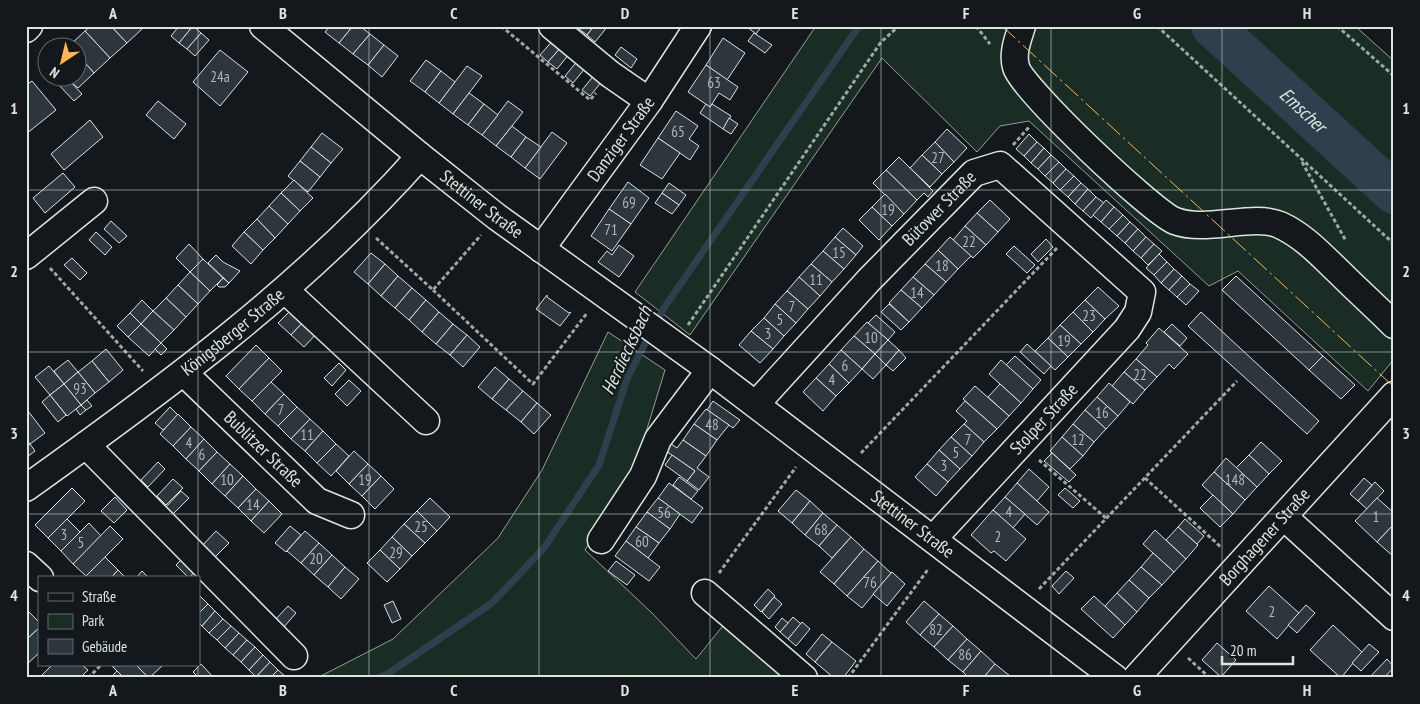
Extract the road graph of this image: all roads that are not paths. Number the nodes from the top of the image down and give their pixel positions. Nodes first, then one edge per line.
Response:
1 (263, 26) edge
2 (552, 26) edge
3 (698, 26) edge
4 (1022, 26) edge
5 (649, 101) junction
6 (420, 156) junction
7 (94, 201) dead end
8 (541, 249) junction
9 (30, 253) edge
10 (285, 290) junction
11 (1142, 292) joint
12 (1394, 325) edge
13 (710, 370) junction
14 (184, 373) junction
15 (1394, 396) edge
16 (756, 404) junction
17 (426, 421) dead end
18 (86, 445) junction
19 (26, 488) edge
20 (351, 516) dead end
21 (1284, 517) junction
22 (601, 540) dead end
23 (938, 543) junction
24 (26, 565) edge
25 (38, 576) edge
26 (705, 593) road end
27 (1394, 617) edge
28 (294, 656) dead end
29 (804, 678) edge
30 (1115, 678) edge
31 (1136, 678) edge

1 - 6 street, Stettiner Straße
2 - 5 street
3 - 5 street, Danziger Straße
4 - 12 street
5 - 8 street, Danziger Straße
6 - 8 street, Stettiner Straße
6 - 10 street, Königsberger Straße
7 - 9 street
8 - 13 street, Stettiner Straße
10 - 14 street, Königsberger Straße
10 - 17 street
11 - 16 street, Bütower Straße
11 - 23 street, Stolper Straße
13 - 16 street, Stettiner Straße
13 - 22 street
14 - 18 street, Königsberger Straße
14 - 20 street, Bublitzer Straße
15 - 21 street, Borghagener Straße
16 - 23 street, Stettiner Straße
18 - 19 street, Königsberger Straße
18 - 28 street
21 - 27 street
21 - 31 street, Borghagener Straße
23 - 30 street, Stettiner Straße
24 - 25 street
26 - 29 street

